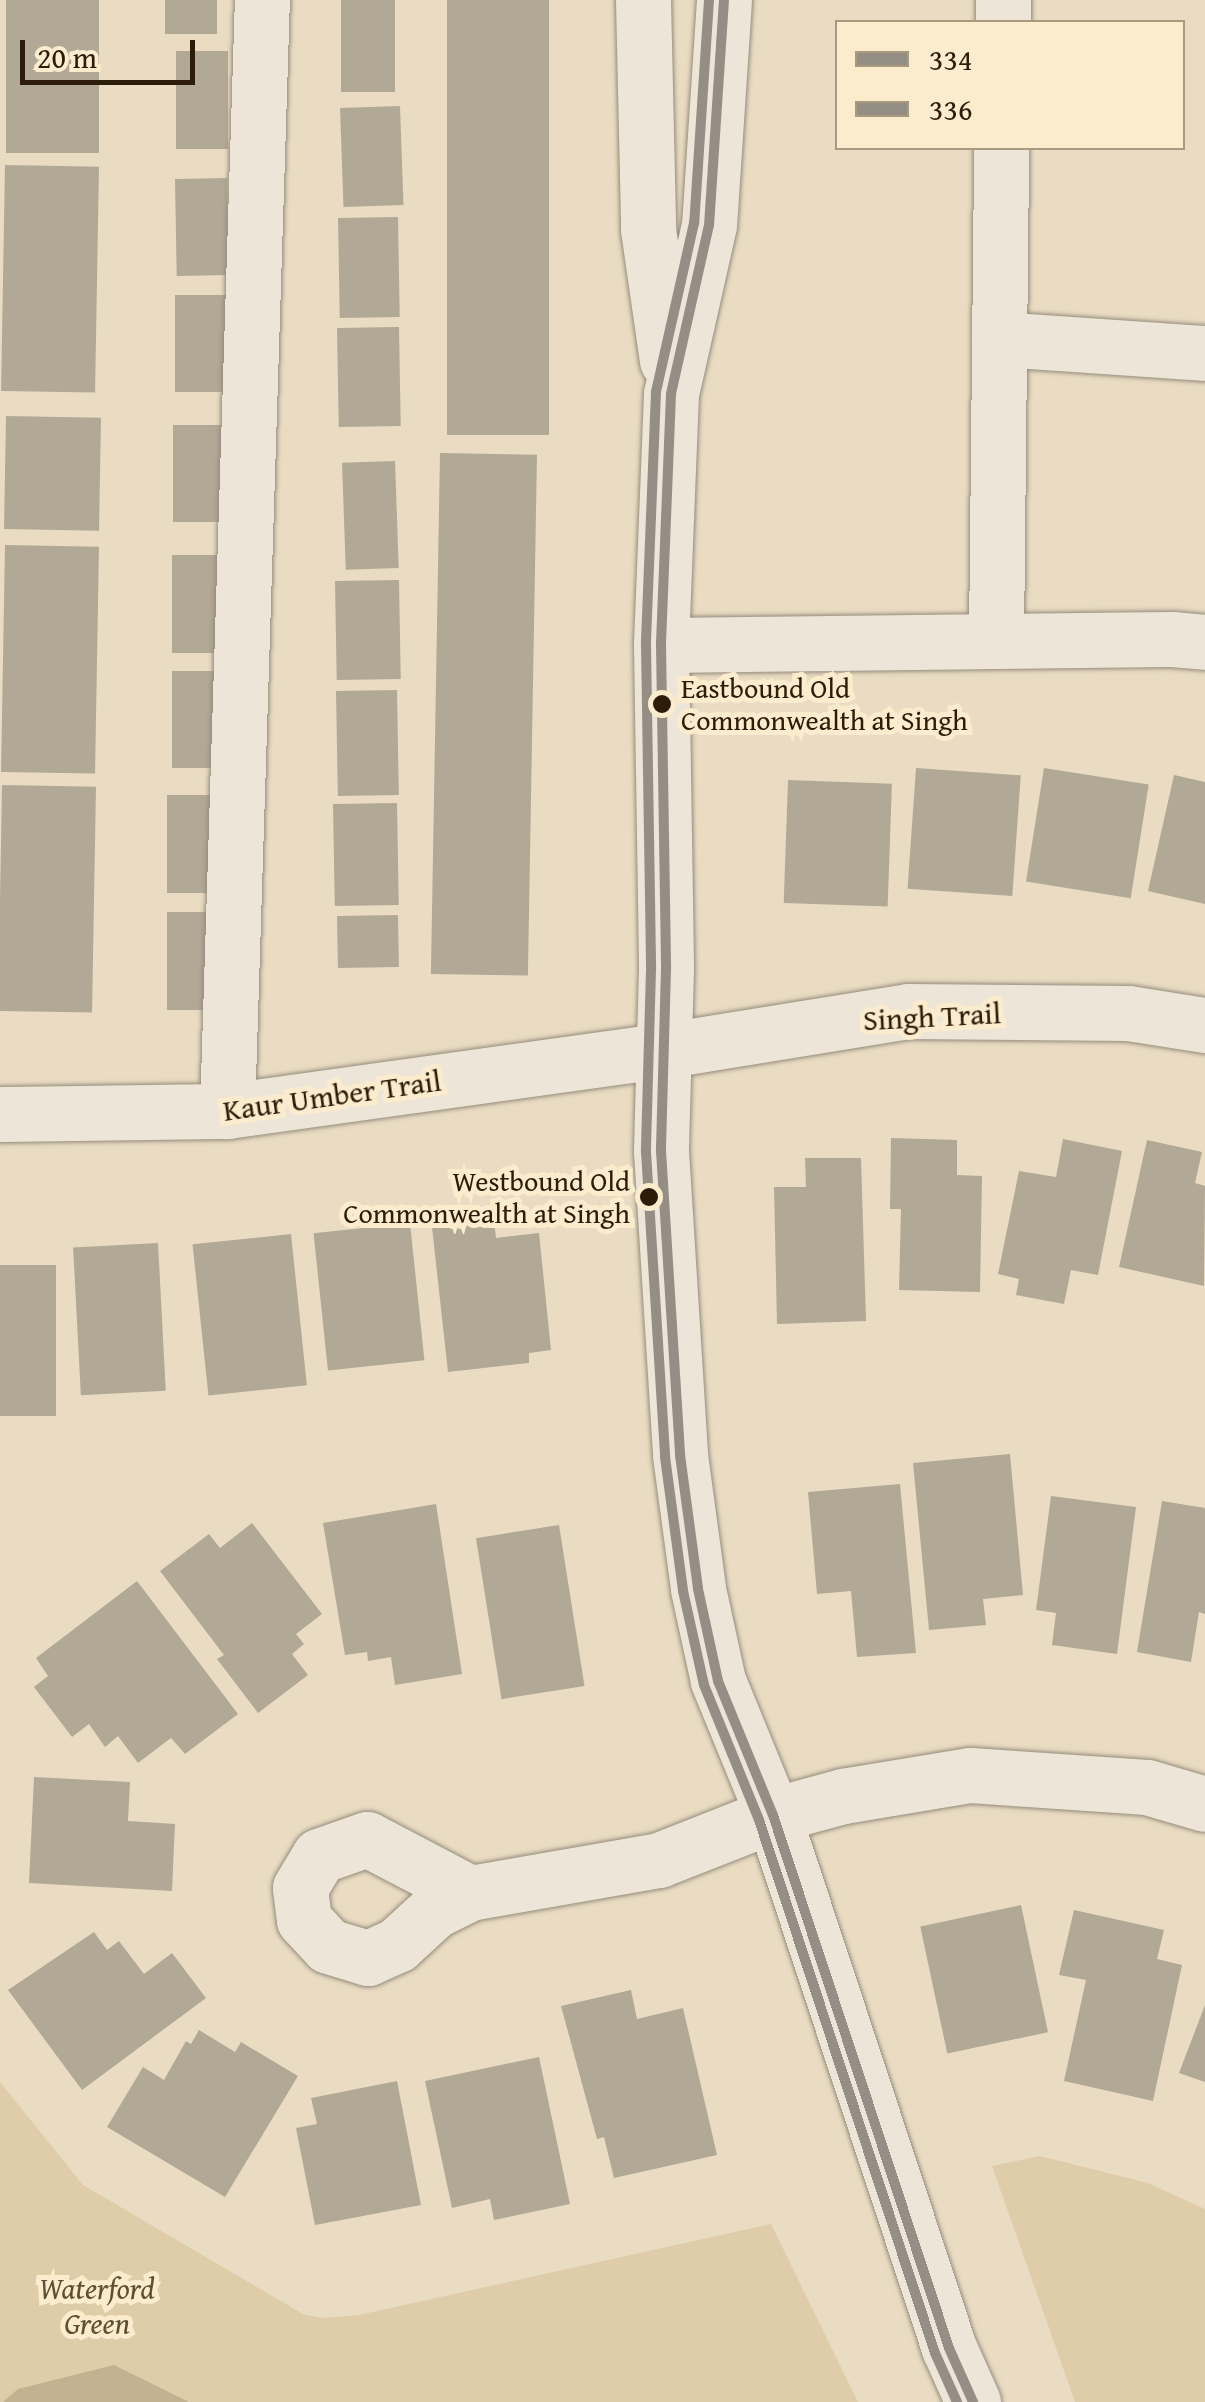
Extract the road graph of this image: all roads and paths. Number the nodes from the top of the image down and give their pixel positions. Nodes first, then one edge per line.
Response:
1 (262, 0) edge
2 (643, 0) edge
3 (724, 0) edge
4 (1001, 150) edge
5 (999, 339) junction
6 (1205, 354) edge
7 (671, 394) junction
8 (996, 640) junction
9 (1205, 642) edge
10 (661, 645) junction
11 (1205, 1024) edge
12 (662, 1052) junction
13 (227, 1111) junction
14 (0, 1114) edge
15 (1205, 1804) edge
16 (773, 1815) junction
17 (470, 1893) dead end
18 (973, 2402) edge

1 - 13 street
2 - 7 street
3 - 7 street
4 - 5 street
5 - 6 street
5 - 8 street
7 - 10 street
8 - 9 street
8 - 10 street
10 - 12 street
11 - 12 street, Singh Trail
12 - 13 street, Kaur Umber Trail
12 - 16 street
13 - 14 street, Kaur Umber Trail
15 - 16 street
16 - 17 street
16 - 18 street

